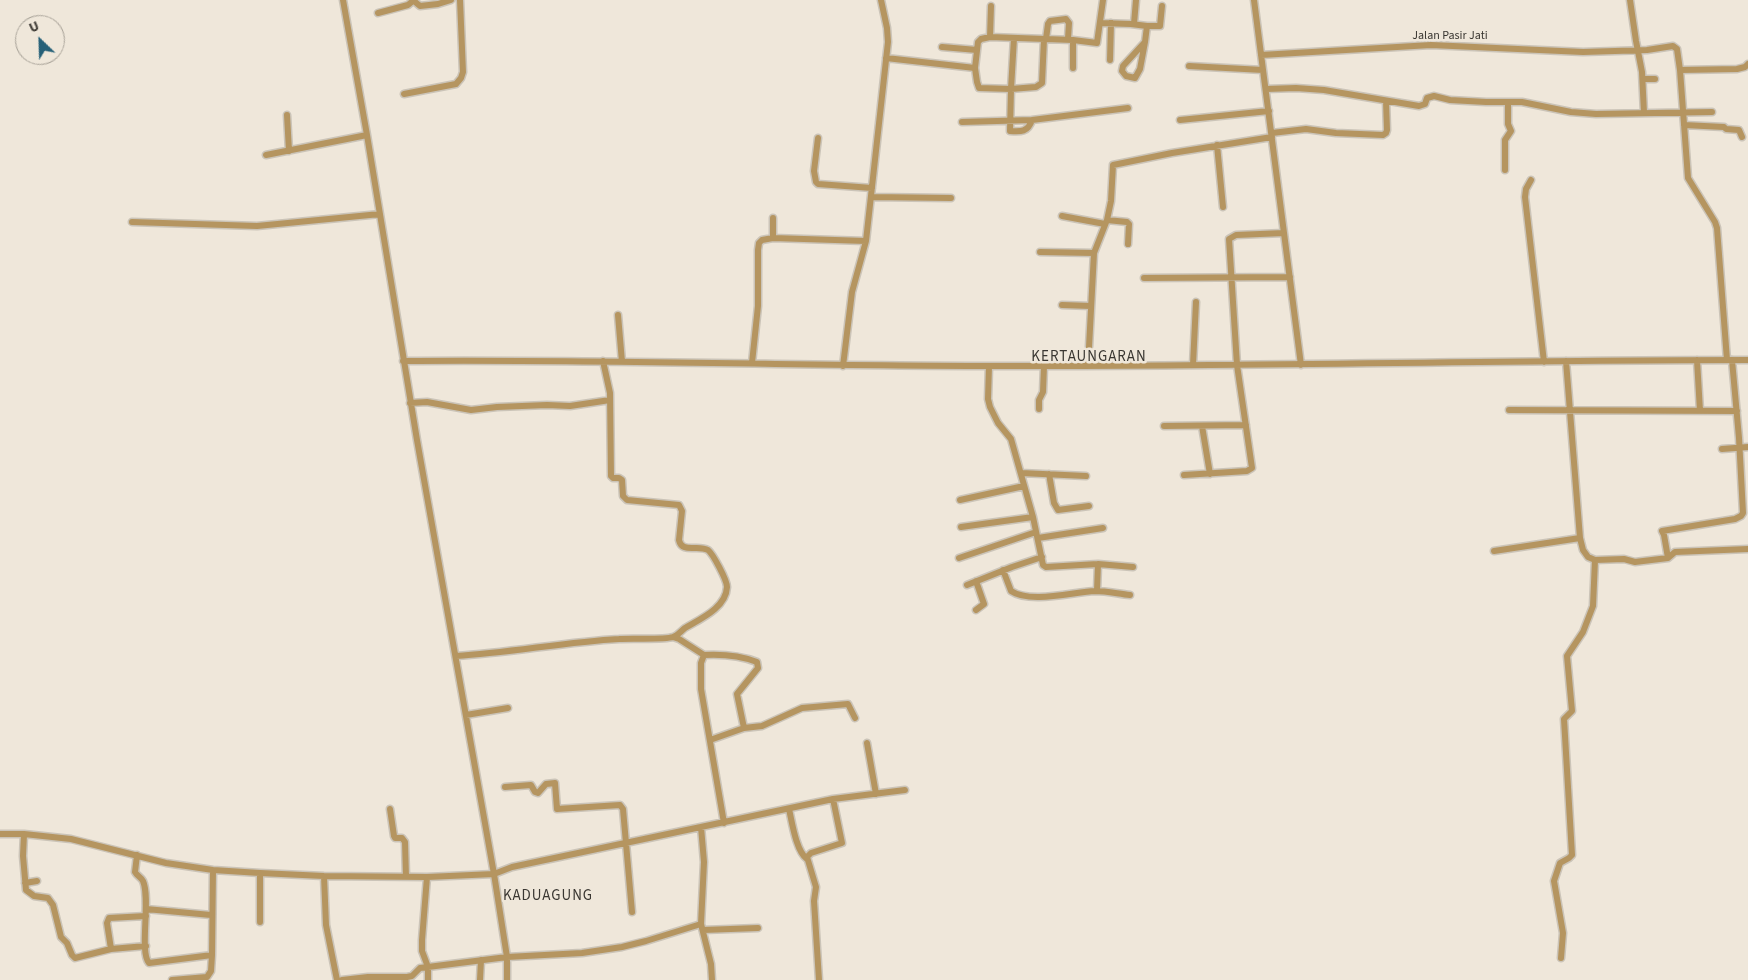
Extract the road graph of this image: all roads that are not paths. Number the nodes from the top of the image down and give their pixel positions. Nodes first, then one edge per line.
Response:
1 (343, 0) edge
2 (414, 0) edge
3 (451, 0) edge
4 (460, 0) edge
5 (881, 0) edge
6 (1103, 0) edge
7 (1136, 0) edge
8 (1254, 0) edge
9 (1630, 0) edge
10 (991, 6) dead end
11 (1162, 6) dead end
12 (378, 13) dead end
13 (1100, 23) junction
14 (1111, 23) junction
15 (1134, 24) junction
16 (1147, 26) junction
17 (990, 36) junction
18 (1014, 38) junction
19 (1045, 39) junction
20 (1071, 39) junction
21 (1145, 42) junction
22 (1098, 43) junction
23 (1110, 44) junction
24 (942, 47) dead end
25 (1638, 49) junction
26 (977, 50) junction
27 (1262, 55) junction
28 (886, 58) junction
29 (1110, 60) dead end
30 (1748, 64) edge
31 (1189, 66) dead end
32 (975, 68) junction
33 (1073, 68) dead end
34 (1263, 70) junction
35 (1680, 70) junction
36 (1655, 79) dead end
37 (1643, 80) junction
38 (1011, 89) junction
39 (1266, 89) junction
40 (404, 94) dead end
41 (1386, 101) junction
42 (1508, 102) junction
43 (1128, 108) dead end
44 (1269, 111) junction
45 (1683, 112) junction
46 (1712, 112) dead end
47 (1644, 113) junction
48 (287, 115) dead end
49 (1032, 120) junction
50 (1180, 120) dead end
51 (962, 122) dead end
52 (1010, 122) junction
53 (1684, 125) junction
54 (368, 135) junction
55 (1272, 135) junction
56 (1742, 137) dead end
57 (818, 138) dead end
58 (1217, 146) junction
59 (290, 151) junction
60 (266, 155) dead end
61 (1505, 170) dead end
62 (1532, 180) dead end
63 (872, 188) junction
64 (871, 197) junction
65 (951, 198) dead end
66 (1223, 207) dead end
67 (380, 214) junction
68 (1062, 216) dead end
69 (773, 218) dead end
70 (132, 222) dead end
71 (1106, 222) junction
72 (1284, 233) junction
73 (773, 238) junction
74 (866, 241) junction
75 (1128, 244) dead end
76 (1040, 252) dead end
77 (1094, 253) junction
78 (1290, 277) junction
79 (1144, 278) dead end
80 (1232, 278) junction
81 (1196, 302) dead end
82 (1062, 305) dead end
83 (1090, 306) junction
84 (618, 315) dead end
85 (1697, 360) junction
86 (1730, 360) junction
87 (1748, 360) edge
88 (403, 361) junction
89 (603, 361) junction
90 (1566, 361) junction
91 (622, 362) junction
92 (1544, 362) junction
93 (752, 363) junction
94 (1193, 365) junction
95 (1237, 365) junction
96 (1301, 365) junction
97 (843, 366) junction
98 (990, 366) junction
99 (1044, 366) junction
100 (1088, 366) junction
101 (610, 400) junction
102 (410, 403) junction
103 (1039, 409) dead end
104 (1569, 409) junction
105 (1509, 410) dead end
106 (1700, 411) junction
107 (1737, 411) junction
108 (1246, 425) junction
109 (1164, 426) dead end
110 (1202, 426) junction
111 (1739, 448) junction
112 (1748, 448) edge
113 (1722, 449) dead end
114 (1021, 473) junction
115 (1049, 474) junction
116 (1210, 474) junction
117 (1086, 476) dead end
118 (1184, 476) dead end
119 (1024, 486) junction
120 (960, 500) dead end
121 (1089, 506) dead end
122 (1033, 517) junction
123 (961, 527) dead end
124 (1103, 528) dead end
125 (1037, 535) junction
126 (1580, 538) junction
127 (1748, 549) edge
128 (1494, 551) dead end
129 (1042, 557) junction
130 (959, 558) dead end
131 (1668, 558) junction
132 (1595, 560) junction
133 (1098, 564) junction
134 (1133, 567) dead end
135 (1003, 570) junction
136 (976, 581) junction
137 (966, 585) dead end
138 (1098, 591) junction
139 (1130, 595) dead end
140 (976, 610) dead end
141 (673, 637) junction
142 (704, 655) junction
143 (456, 656) junction
144 (508, 708) dead end
145 (466, 715) junction
146 (855, 718) dead end
147 (744, 728) junction
148 (710, 740) junction
149 (867, 742) dead end
150 (505, 787) dead end
151 (905, 790) dead end
152 (876, 794) junction
153 (833, 799) junction
154 (390, 808) dead end
155 (789, 809) junction
156 (724, 823) junction
157 (701, 827) junction
158 (0, 834) edge
159 (24, 834) junction
160 (625, 842) junction
161 (136, 855) junction
162 (807, 859) junction
163 (213, 870) junction
164 (260, 873) junction
165 (494, 874) junction
166 (324, 876) junction
167 (406, 877) junction
168 (428, 877) junction
169 (37, 881) dead end
170 (25, 883) junction
171 (632, 912) dead end
172 (146, 913) junction
173 (212, 915) junction
174 (260, 922) dead end
175 (702, 927) junction
176 (758, 928) dead end
177 (146, 946) junction
178 (111, 949) junction
179 (212, 955) junction
180 (507, 957) junction
181 (1560, 958) dead end
182 (481, 960) junction
183 (428, 967) junction
184 (403, 978) edge
185 (172, 980) edge
186 (337, 980) edge
187 (342, 980) edge
188 (428, 980) edge
189 (480, 980) edge
190 (506, 980) edge
191 (712, 980) edge
192 (820, 980) edge

1 - 54 street
2 - 3 street
2 - 12 street
4 - 40 street
5 - 28 street
6 - 13 street
7 - 15 street
8 - 27 street
9 - 25 street
10 - 17 street
11 - 16 street
13 - 14 street
13 - 22 street
14 - 15 street
14 - 23 street
15 - 16 street
16 - 21 street
17 - 18 street
17 - 26 street
18 - 19 street
18 - 38 street
19 - 20 street
19 - 20 street
19 - 38 street
20 - 22 street
20 - 33 street
21 - 21 street
22 - 23 street
23 - 29 street
24 - 26 street
25 - 27 street, Jalan Pasir Jati
25 - 35 street, Jalan Pasir Jati
25 - 37 street
26 - 32 street
27 - 34 street
28 - 32 street
28 - 63 street
30 - 35 street
31 - 34 street
32 - 38 street
34 - 39 street
35 - 45 street
36 - 37 street
37 - 47 street
38 - 52 street
39 - 41 street
39 - 44 street
41 - 42 street
41 - 55 street
42 - 47 street
42 - 61 street
43 - 49 street
44 - 50 street
44 - 55 street
45 - 46 street
45 - 47 street
45 - 53 street
48 - 59 street
49 - 52 street
49 - 52 street
51 - 52 street
53 - 56 street
53 - 86 street
54 - 59 street
54 - 67 street
55 - 58 street
55 - 72 street
57 - 63 street
58 - 66 street
58 - 71 street
59 - 60 street
62 - 92 street
63 - 64 street
64 - 65 street
64 - 74 street
67 - 70 street
67 - 88 street
68 - 71 street
69 - 73 street
71 - 75 street
71 - 77 street
72 - 78 street
72 - 80 street
73 - 74 street
73 - 93 street
74 - 97 street
76 - 77 street
77 - 83 street
78 - 80 street
78 - 96 street
79 - 80 street
80 - 95 street
81 - 94 street
82 - 83 street
83 - 100 street
84 - 91 street
85 - 86 street
85 - 90 street
85 - 106 street
86 - 87 street
86 - 107 street
88 - 89 street
88 - 102 street
89 - 91 street
89 - 101 street
90 - 92 street
90 - 104 street
91 - 93 street
92 - 96 street
93 - 97 street
94 - 95 street
94 - 100 street
95 - 96 street
95 - 108 street
97 - 98 street
98 - 99 street
98 - 114 street
99 - 100 street
99 - 103 street
101 - 102 street
101 - 141 street
102 - 143 street
104 - 105 street
104 - 106 street
104 - 126 street
106 - 107 street
107 - 111 street
108 - 110 street
108 - 116 street
109 - 110 street
110 - 116 street
111 - 112 street
111 - 113 street
111 - 131 street
114 - 115 street
114 - 119 street
115 - 117 street
115 - 121 street
116 - 118 street
119 - 120 street
119 - 122 street
122 - 123 street
122 - 125 street
124 - 125 street
125 - 129 street
125 - 130 street
126 - 128 street
126 - 132 street
127 - 131 street
129 - 133 street
129 - 135 street
131 - 132 street
132 - 181 street
133 - 134 street
133 - 138 street
135 - 136 street
135 - 138 street
136 - 137 street
136 - 140 street
138 - 139 street
141 - 142 street
141 - 143 street
142 - 147 street
142 - 148 street
143 - 145 street
144 - 145 street
145 - 165 street
146 - 147 street
147 - 148 street
148 - 156 street
149 - 152 street
150 - 160 street
151 - 152 street
152 - 153 street
153 - 155 street
153 - 162 street
154 - 167 street
155 - 156 street
155 - 162 street
156 - 157 street
157 - 160 street
157 - 175 street
158 - 159 street
159 - 161 street
159 - 170 street
160 - 165 street
160 - 171 street
161 - 163 street
161 - 172 street
162 - 192 street
163 - 164 street
163 - 173 street
164 - 166 street
164 - 174 street
165 - 168 street
165 - 180 street
166 - 167 street
166 - 186 street
167 - 168 street
168 - 183 street
169 - 170 street
170 - 178 street
172 - 173 street
172 - 177 street
172 - 178 street
173 - 179 street
175 - 176 street
175 - 180 street
175 - 191 street
177 - 178 street
177 - 179 street
179 - 185 street
180 - 182 street
180 - 190 street
182 - 183 street
182 - 189 street
183 - 184 street
183 - 188 street
184 - 187 street

